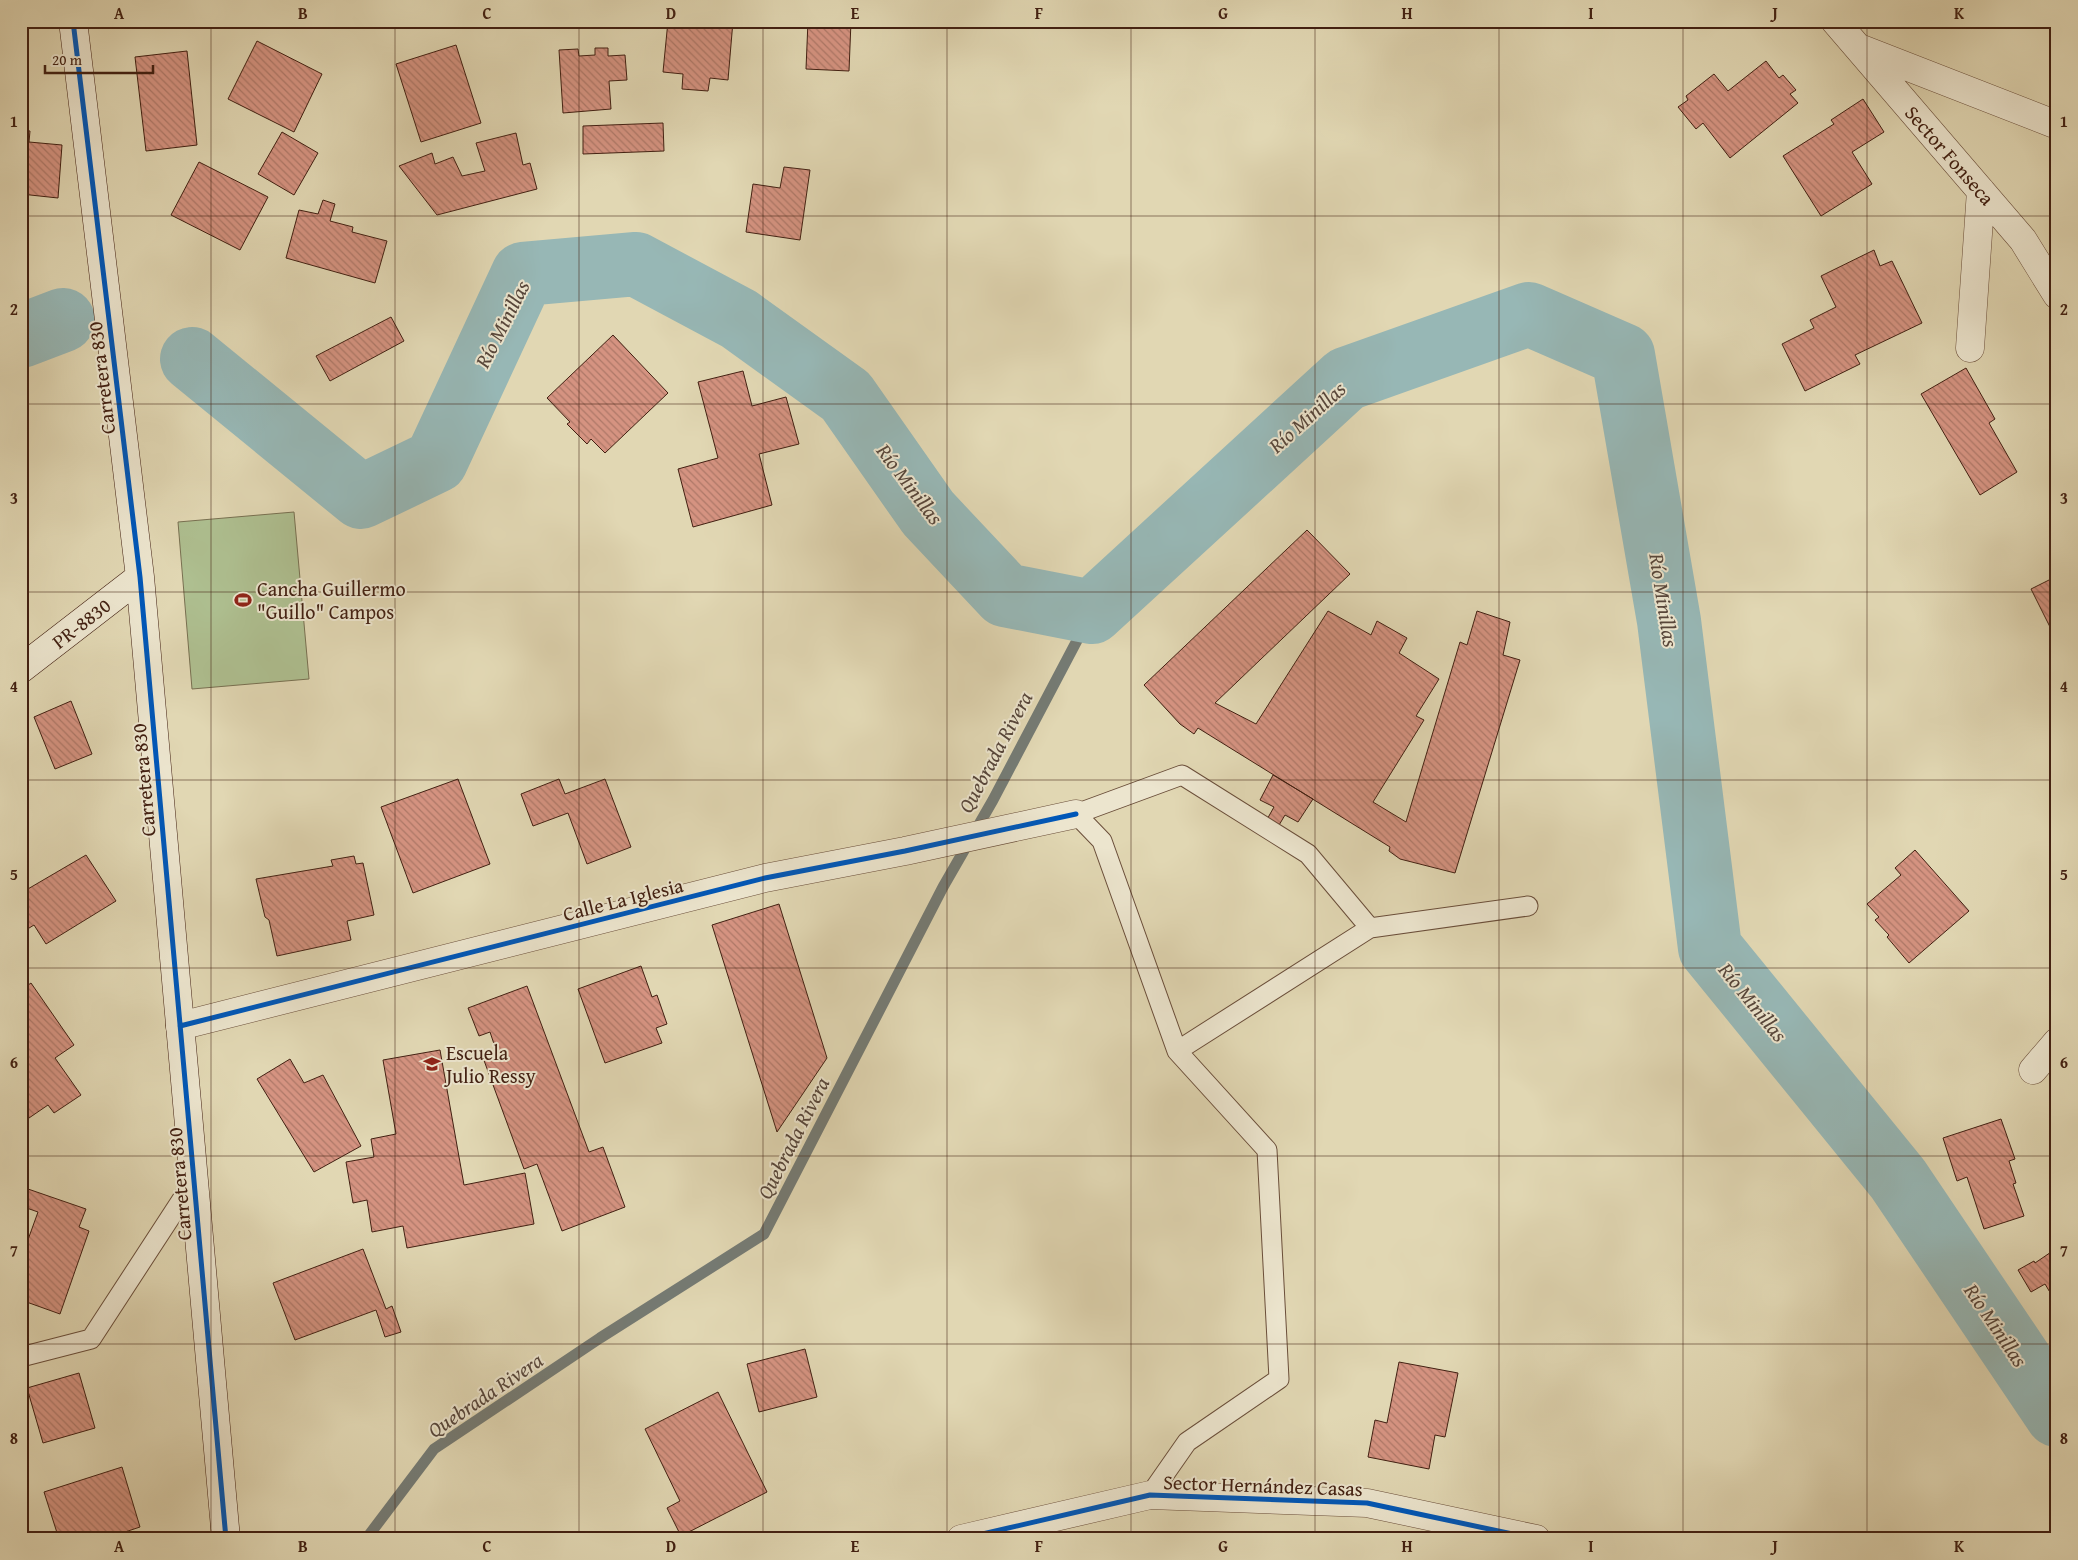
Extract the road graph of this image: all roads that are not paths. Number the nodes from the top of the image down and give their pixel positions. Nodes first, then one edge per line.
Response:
1 (73, 21) edge
2 (1835, 21) edge
3 (1858, 48) junction
4 (2057, 126) edge
5 (1981, 191) junction
6 (2057, 295) edge
7 (1970, 348) dead end
8 (140, 577) junction
9 (21, 669) edge
10 (1076, 814) junction
11 (1528, 906) dead end
12 (1370, 928) junction
13 (180, 1026) junction
14 (2057, 1042) edge
15 (1177, 1051) junction
16 (2033, 1070) dead end
17 (194, 1181) junction
18 (21, 1357) edge
19 (1150, 1495) junction
20 (226, 1539) edge
21 (961, 1539) edge
22 (1536, 1539) edge

1 - 8 street, Carretera 830
2 - 3 street, Sector Fonseca
3 - 4 street
3 - 5 street, Sector Fonseca
5 - 6 street, Sector Fonseca
5 - 7 street
8 - 9 street, PR-8830 / PR-8830
8 - 13 street, Carretera 830
10 - 12 lane
10 - 13 street, Calle La Iglesia
10 - 15 lane
11 - 12 lane
12 - 15 lane
13 - 17 street, Carretera 830
14 - 16 street
15 - 19 lane
17 - 18 lane
17 - 20 street, Carretera 830
19 - 21 street, Sector Hernández Casas
19 - 22 street, Sector Hernández Casas

